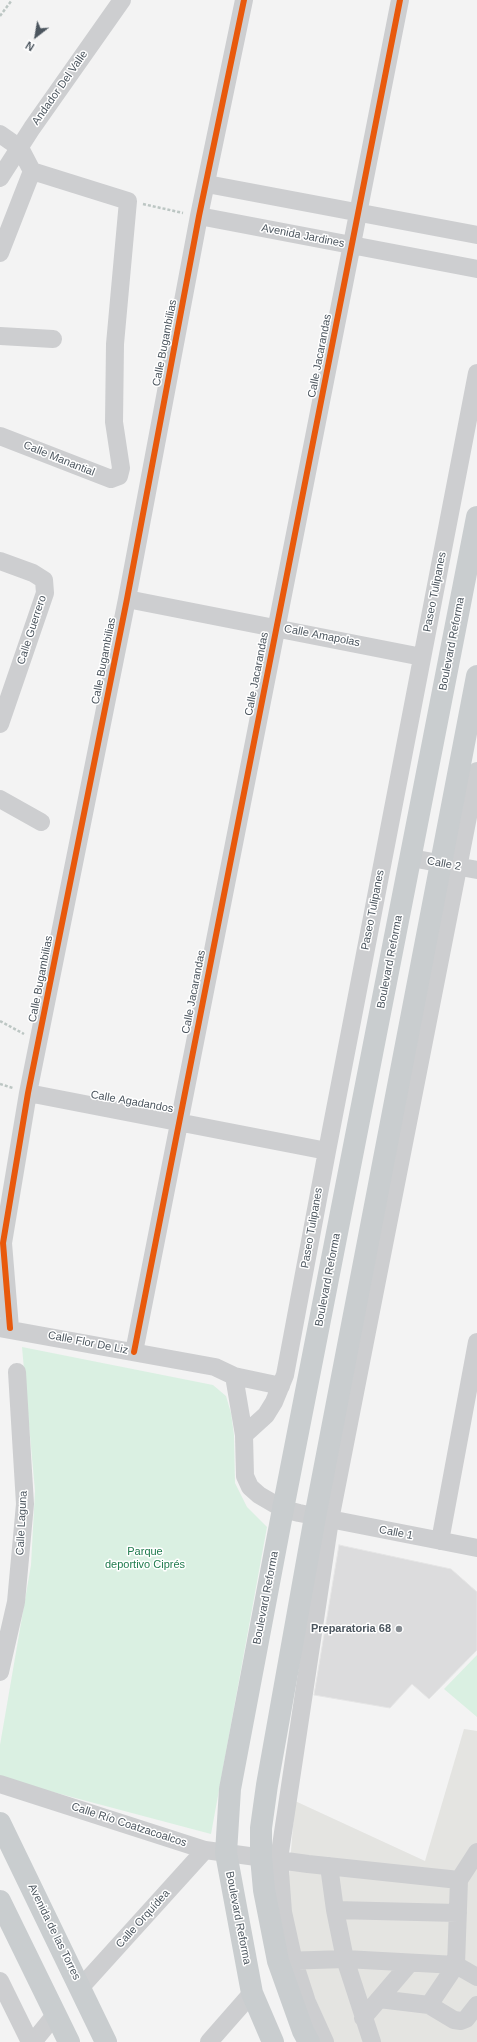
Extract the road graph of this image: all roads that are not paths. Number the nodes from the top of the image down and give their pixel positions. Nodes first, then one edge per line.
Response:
1 (122, 0) edge
2 (244, 0) edge
3 (400, 0) edge
4 (0, 134) edge
5 (20, 148) junction
6 (32, 171) junction
7 (0, 178) edge
8 (207, 184) junction
9 (360, 213) junction
10 (199, 216) junction
11 (477, 236) edge
12 (352, 245) junction
13 (0, 254) edge
14 (477, 269) edge
15 (0, 336) edge
16 (53, 339) dead end
17 (477, 373) edge
18 (0, 436) edge
19 (477, 517) edge
20 (0, 561) edge
21 (127, 599) junction
22 (276, 627) junction
23 (422, 657) junction
24 (477, 676) edge
25 (0, 724) edge
26 (477, 771) edge
27 (0, 799) edge
28 (41, 822) dead end
29 (411, 858) junction
30 (450, 865) junction
31 (477, 870) edge
32 (28, 1093) junction
33 (179, 1121) junction
34 (327, 1151) junction
35 (5, 1328) edge
36 (477, 1342) edge
37 (134, 1352) junction
38 (17, 1372) dead end
39 (234, 1376) junction
40 (281, 1386) junction
41 (244, 1435) junction
42 (283, 1509) junction
43 (322, 1518) junction
44 (440, 1541) junction
45 (477, 1548) edge
46 (0, 1672) edge
47 (0, 1784) edge
48 (0, 1823) edge
49 (215, 1851) junction
50 (477, 1852) edge
51 (270, 1858) junction
52 (329, 1866) junction
53 (459, 1880) junction
54 (0, 1901) edge
55 (335, 1910) junction
56 (458, 1913) junction
57 (345, 1959) junction
58 (286, 1962) junction
59 (410, 1963) junction
60 (456, 1965) junction
61 (477, 1977) edge
62 (0, 1981) edge
63 (81, 1987) junction
64 (252, 1993) junction
65 (379, 1999) junction
66 (429, 2005) junction
67 (477, 2005) edge
68 (55, 2015) junction
69 (363, 2018) junction
70 (32, 2042) edge
71 (69, 2042) edge
72 (106, 2042) edge
73 (209, 2042) edge
74 (273, 2042) edge
75 (309, 2042) edge
76 (325, 2042) edge
77 (372, 2042) edge

1 - 5 street, Andador Del Valle
2 - 8 street, Calle Bugambilias
3 - 9 street, Calle Jacarandas
4 - 5 street
5 - 6 street
5 - 7 street, Andador Del Valle
6 - 13 street
6 - 18 street, Calle Manantial
8 - 9 street
8 - 10 street, Calle Bugambilias
9 - 11 street
9 - 12 street, Calle Jacarandas
10 - 12 street, Avenida Jardines
10 - 21 street, Calle Bugambilias
12 - 14 street, Avenida Jardines
12 - 22 street, Calle Jacarandas
15 - 16 street
17 - 23 street, Paseo Tulipanes
19 - 29 main road, Boulevard Reforma
20 - 25 street, Calle Guerrero
21 - 22 street, Calle Amapolas
21 - 32 street, Calle Bugambilias
22 - 23 street, Calle Amapolas
22 - 33 street, Calle Jacarandas
23 - 34 street, Paseo Tulipanes
24 - 30 main road
26 - 30 street
27 - 28 street
29 - 30 street, Calle 2
29 - 42 main road, Boulevard Reforma
30 - 31 street, Calle 2
30 - 43 main road
32 - 33 street, Calle Agadandos
32 - 35 street, Calle Bugambilias
33 - 34 street, Calle Agadandos
33 - 37 street, Calle Jacarandas
34 - 40 street, Paseo Tulipanes
35 - 37 street, Calle Flor De Liz
36 - 44 street
37 - 39 street, Calle Flor De Liz
38 - 46 street, Calle Laguna
39 - 40 street, Calle Flor De Liz
39 - 41 street, Calle 1
40 - 41 street, Paseo Tulipanes
41 - 42 street, Calle 1
42 - 43 street, Calle 1
42 - 49 main road, Boulevard Reforma
43 - 44 street, Calle 1
43 - 51 main road
44 - 45 street, Calle 1
47 - 49 street, Calle Río Coatzacoalcos
48 - 63 main road, Avenida de las Torres
49 - 51 street, Calle Río Coatzacoalcos
49 - 63 street, Calle Orquídea
49 - 64 main road, Boulevard Reforma
50 - 53 street
51 - 52 street, Calle Río Coatzacoalcos
51 - 58 main road
52 - 53 street, Calle Río Coatzacoalcos
52 - 55 street
53 - 56 street
54 - 68 main road
55 - 56 street
55 - 57 street
56 - 60 street
57 - 58 street
57 - 59 street
57 - 69 street
58 - 75 main road
58 - 76 street
59 - 60 street
59 - 65 street
60 - 61 street
60 - 66 street
62 - 70 street
63 - 72 main road, Avenida de las Torres
64 - 73 street
64 - 74 main road, Boulevard Reforma
65 - 66 street
65 - 69 street
66 - 67 street
68 - 70 street
68 - 71 main road
69 - 77 street

